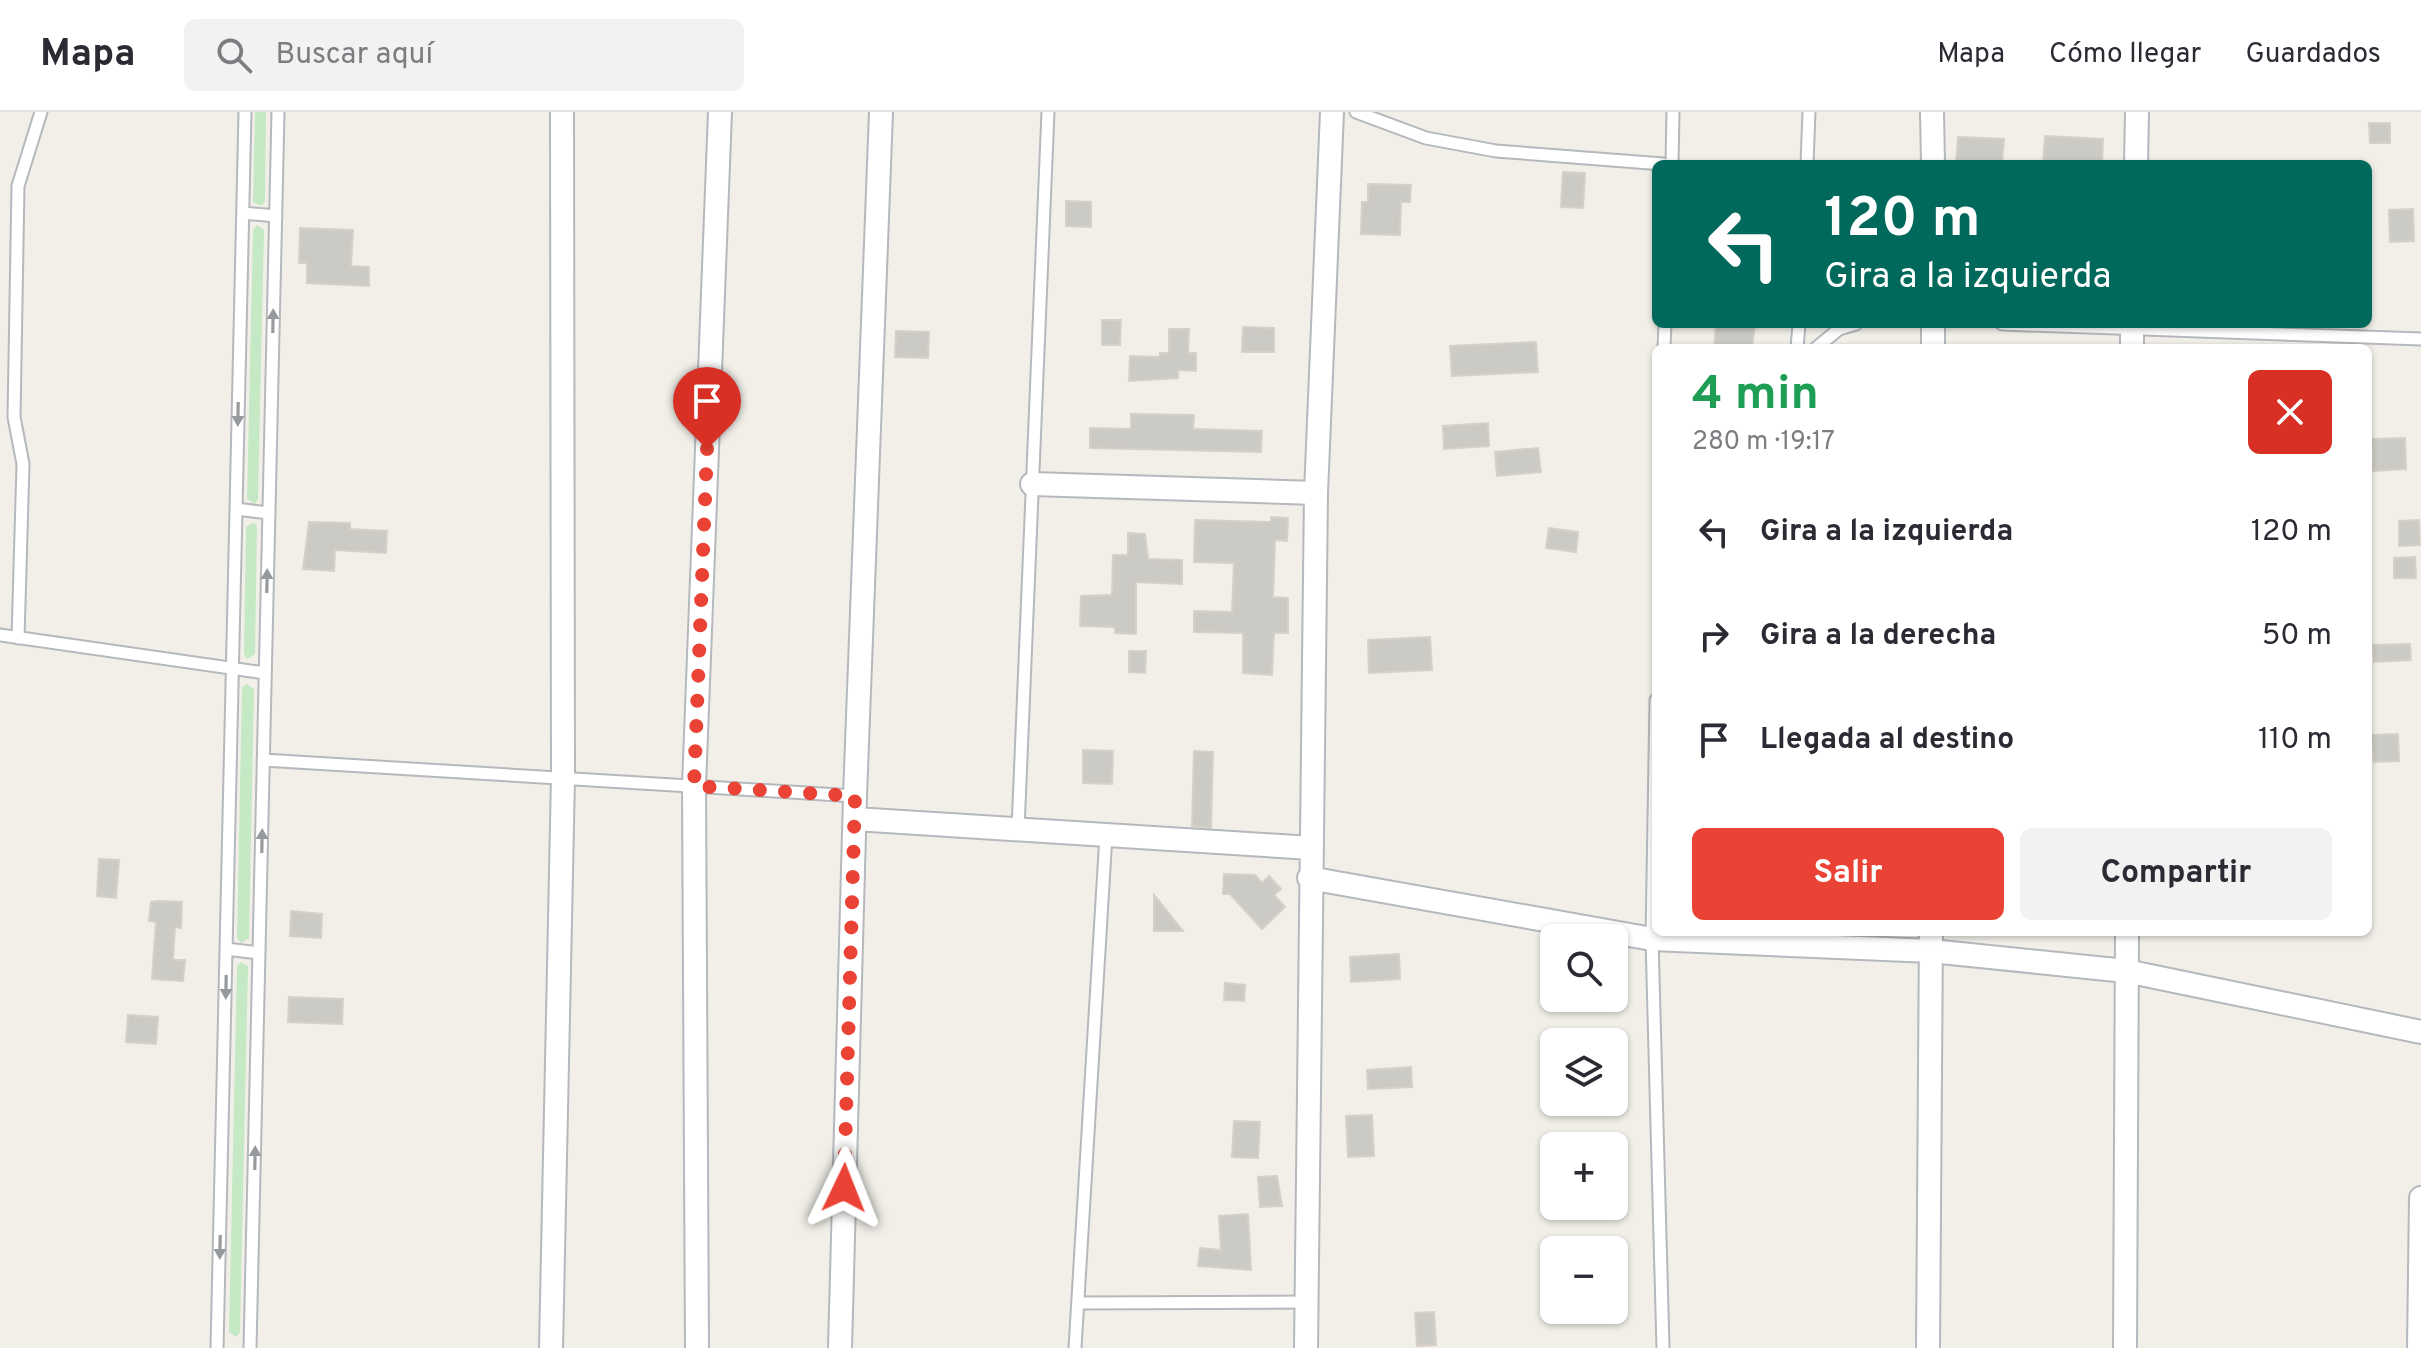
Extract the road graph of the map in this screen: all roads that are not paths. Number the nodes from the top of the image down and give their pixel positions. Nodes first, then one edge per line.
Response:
1 (41, 112) edge
2 (245, 112) edge
3 (278, 112) edge
4 (562, 112) edge
5 (720, 112) edge
6 (881, 112) edge
7 (1048, 112) edge
8 (1332, 112) edge
9 (1356, 112) edge
10 (1673, 112) edge
11 (1809, 112) edge
12 (1932, 112) edge
13 (2137, 112) edge
14 (1672, 160) edge
15 (1807, 160) edge
16 (1933, 160) edge
17 (2136, 160) edge
18 (1652, 163) edge
19 (243, 213) junction
20 (276, 216) junction
21 (1842, 328) edge
22 (2054, 328) edge
23 (2132, 334) edge
24 (2421, 339) edge
25 (1821, 344) edge
26 (1032, 484) junction
27 (1316, 493) junction
28 (236, 509) junction
29 (269, 513) junction
30 (0, 635) edge
31 (18, 638) junction
32 (232, 669) junction
33 (265, 673) junction
34 (263, 760) junction
35 (563, 777) junction
36 (694, 786) junction
37 (855, 796) junction
38 (855, 819) junction
39 (1018, 829) junction
40 (1106, 835) junction
41 (1311, 848) junction
42 (1309, 878) junction
43 (1652, 936) edge
44 (2127, 936) edge
45 (1652, 939) junction
46 (1931, 941) edge
47 (226, 949) junction
48 (259, 953) junction
49 (2126, 971) junction
50 (2421, 1032) edge
51 (2421, 1198) edge
52 (1306, 1302) junction
53 (1078, 1303) junction
54 (217, 1348) edge
55 (224, 1348) edge
56 (250, 1348) edge
57 (551, 1348) edge
58 (697, 1348) edge
59 (840, 1348) edge
60 (1075, 1348) edge
61 (1306, 1348) edge
62 (1663, 1348) edge
63 (1928, 1348) edge
64 (2125, 1348) edge
65 (2419, 1348) edge

1 - 31 lane
2 - 19 lane
3 - 20 lane
4 - 35 street
5 - 36 street
6 - 37 street
7 - 26 lane
8 - 27 street
9 - 18 lane
10 - 14 lane
11 - 15 lane
12 - 16 street
13 - 17 street
19 - 20 lane
19 -> 28 lane
29 -> 20 lane
21 - 25 lane
22 - 23 lane
23 - 24 lane
26 - 27 street
26 - 39 lane
27 - 41 street
28 - 29 lane
28 - 32 lane
33 -> 29 lane
30 - 31 lane
31 - 32 lane
32 - 33 lane
32 - 47 lane
33 - 34 lane
34 - 35 lane
48 -> 34 lane
35 - 36 lane
35 - 57 street
36 - 37 lane
36 - 58 street
37 - 38 street
38 - 39 street
38 - 59 street
39 - 40 street
40 - 41 street
40 - 53 lane
41 - 42 street
42 - 45 street
42 - 52 street
43 - 45 lane
44 - 49 street
45 - 46 street
45 - 62 lane
46 - 49 street
46 - 63 street
47 - 48 lane
47 -> 54 lane
56 -> 48 lane
49 - 50 street
49 - 64 street
51 - 65 street
52 - 53 lane
52 - 61 street
53 - 60 lane
54 - 55 lane

